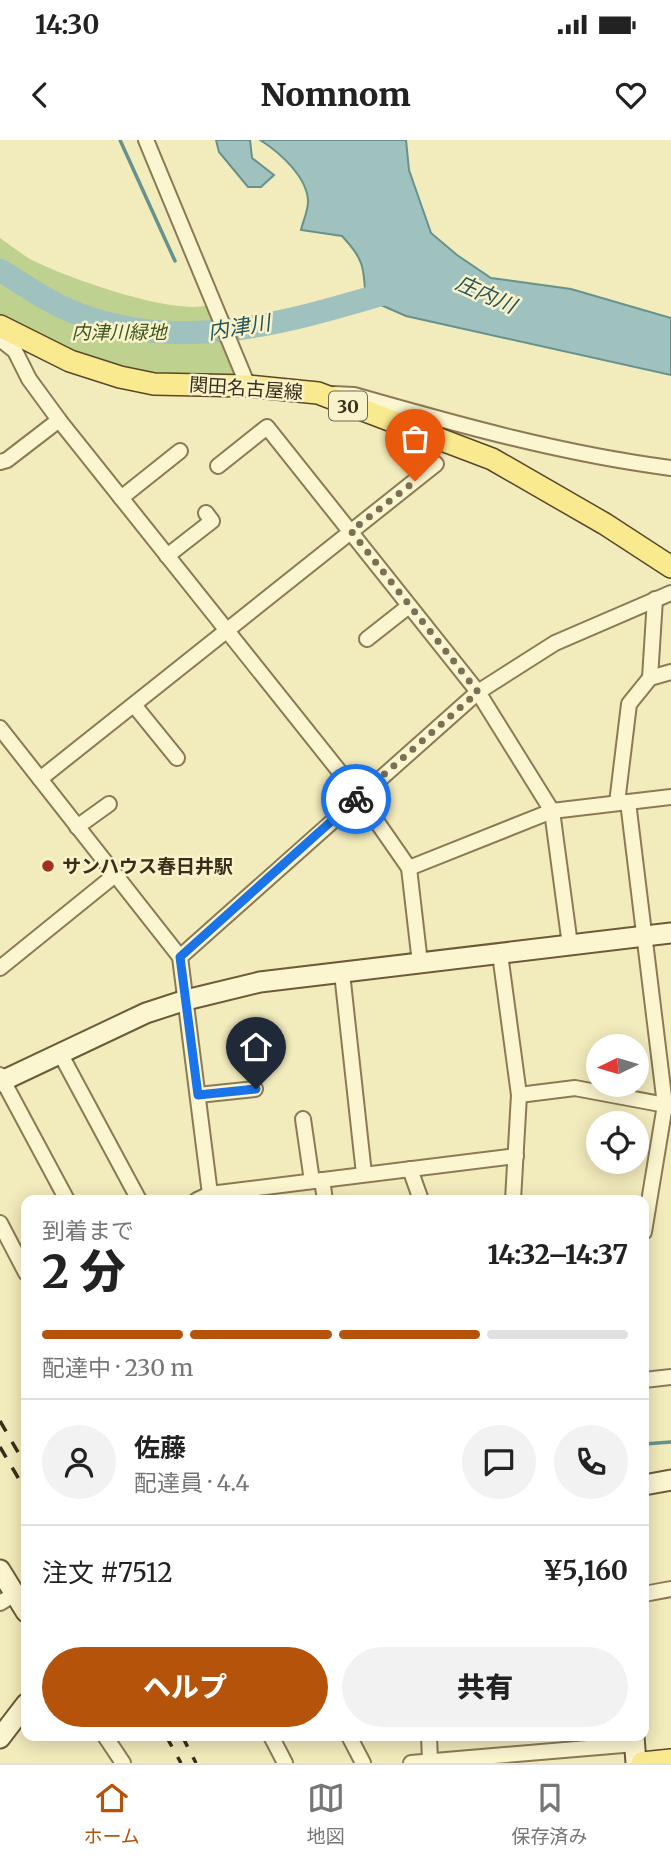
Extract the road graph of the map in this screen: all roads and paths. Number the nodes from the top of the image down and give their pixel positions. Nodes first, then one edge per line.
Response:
1 (146, 140) edge
2 (0, 326) edge
3 (0, 339) edge
4 (248, 386) junction
5 (318, 393) junction
6 (59, 420) junction
7 (180, 451) dead end
8 (0, 462) edge
9 (436, 464) dead end
10 (218, 466) dead end
11 (671, 468) edge
12 (121, 498) junction
13 (206, 513) dead end
14 (351, 531) junction
15 (167, 556) junction
16 (671, 567) edge
17 (671, 593) edge
18 (654, 598) junction
19 (409, 606) junction
20 (227, 629) junction
21 (367, 639) dead end
22 (671, 672) edge
23 (650, 678) junction
24 (478, 692) junction
25 (134, 705) junction
26 (0, 728) edge
27 (177, 758) dead end
28 (40, 779) junction
29 (359, 796) junction
30 (671, 797) edge
31 (623, 802) junction
32 (109, 804) dead end
33 (552, 811) junction
34 (77, 827) junction
35 (409, 868) junction
36 (115, 875) junction
37 (671, 933) edge
38 (646, 937) junction
39 (570, 945) junction
40 (500, 954) junction
41 (180, 957) junction
42 (420, 963) junction
43 (0, 968) edge
44 (342, 973) junction
45 (186, 1000) junction
46 (60, 1053) junction
47 (1, 1079) edge
48 (256, 1089) dead end
49 (198, 1095) junction
50 (519, 1095) junction
51 (668, 1105) edge
52 (303, 1119) dead end
53 (516, 1156) junction
54 (410, 1169) junction
55 (364, 1174) junction
56 (317, 1180) junction
57 (64, 1195) edge
58 (136, 1195) edge
59 (203, 1195) edge
60 (216, 1195) edge
61 (323, 1195) edge
62 (419, 1195) edge
63 (513, 1195) edge
64 (649, 1206) edge
65 (0, 1223) edge
66 (21, 1263) edge
67 (671, 1377) edge
68 (649, 1379) edge
69 (671, 1480) edge
70 (649, 1484) edge
71 (0, 1570) edge
72 (671, 1589) edge
73 (649, 1593) edge
74 (7, 1599) edge
75 (21, 1711) edge
76 (0, 1738) edge
77 (109, 1741) edge
78 (274, 1741) edge
79 (352, 1741) edge
80 (429, 1741) edge
81 (526, 1741) edge
82 (527, 1753) junction
83 (647, 1756) edge
84 (120, 1758) edge
85 (430, 1761) junction
86 (103, 1763) edge
87 (285, 1763) edge
88 (363, 1763) edge
89 (411, 1763) edge

1 - 4 street
2 - 4 main road, 関田名古屋線 / 30
3 - 6 street
4 - 5 main road, 関田名古屋線 / 30
5 - 11 street
5 - 16 main road, 関田名古屋線 / 30
6 - 8 street
6 - 12 street
7 - 12 street
9 - 14 street
10 - 14 street
12 - 15 street
13 - 15 street
14 - 19 street
14 - 20 street
15 - 20 street
17 - 18 street
18 - 23 street
18 - 24 street
19 - 21 street
19 - 24 street
20 - 25 street
20 - 29 street
22 - 23 street
23 - 31 street
24 - 29 street
24 - 33 street
25 - 27 street
25 - 28 street
26 - 28 street
28 - 34 street
29 - 35 street
29 - 41 street
30 - 31 street
31 - 33 street
31 - 38 street
32 - 34 street
33 - 35 street
33 - 39 street
34 - 36 street
35 - 42 street
36 - 41 street
36 - 43 street
37 - 38 street
38 - 39 street
38 - 51 street
39 - 40 street
40 - 42 street
40 - 50 street
41 - 45 street
42 - 44 street
44 - 45 street
44 - 55 street
45 - 46 street
45 - 49 street
46 - 47 street
46 - 58 street
47 - 57 street
48 - 49 street
49 - 59 street
50 - 51 street
50 - 53 street
51 - 64 street
52 - 56 street
53 - 54 street
53 - 63 street
54 - 55 street
54 - 62 street
55 - 56 street
56 - 60 street
56 - 61 street
65 - 66 street
67 - 68 street
69 - 70 street
71 - 74 street
72 - 73 street
75 - 76 street
77 - 84 street
78 - 87 street
79 - 88 street
80 - 85 street
81 - 82 street
82 - 83 street
82 - 85 street
84 - 86 street
85 - 89 street

